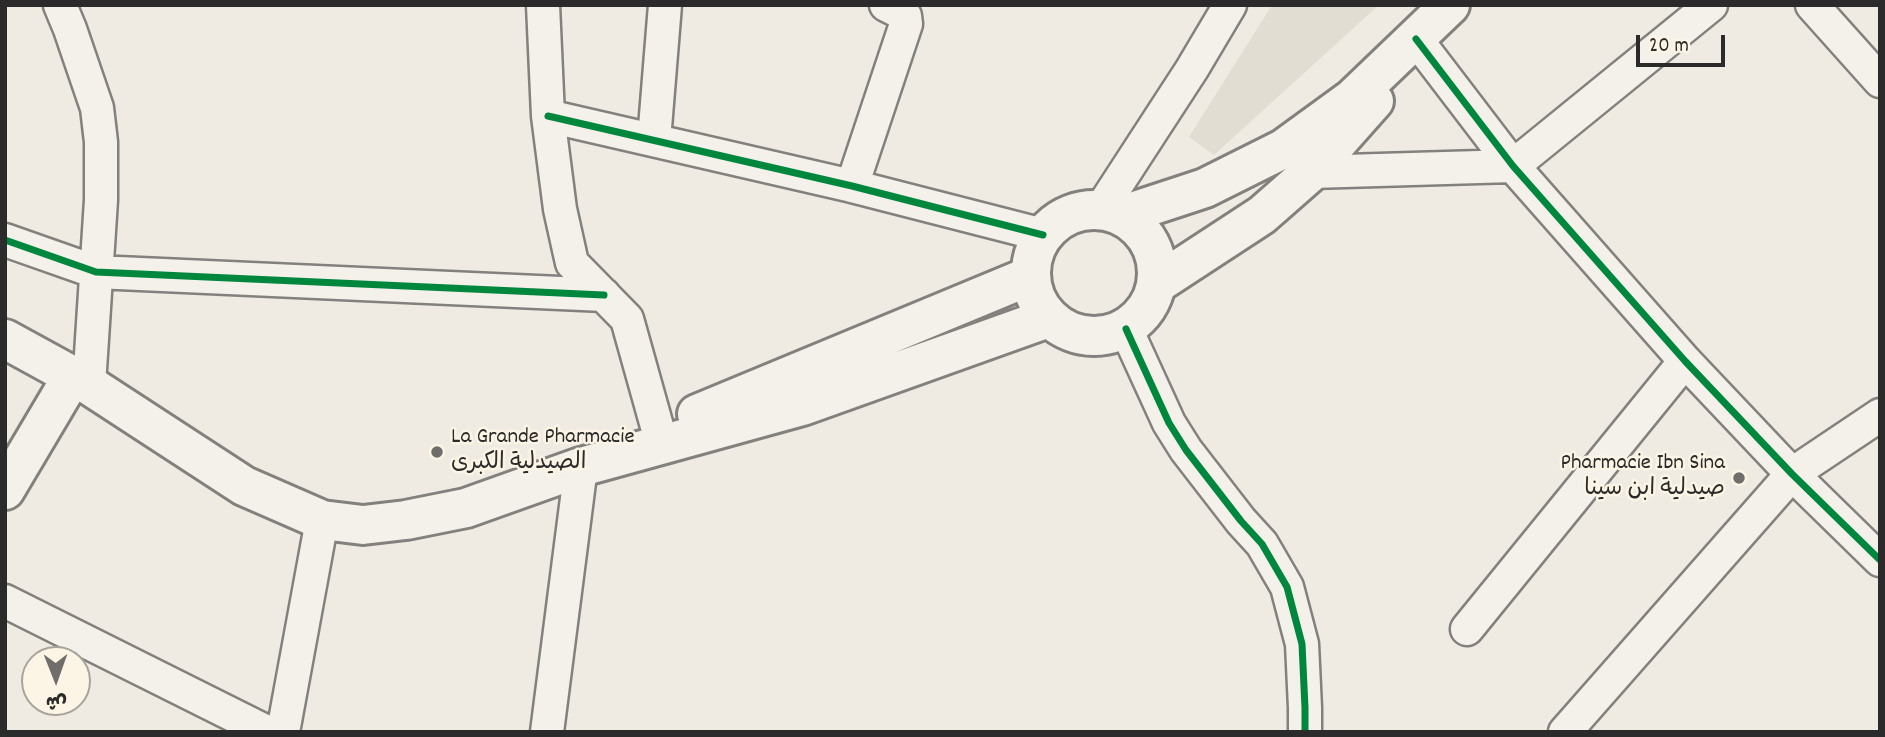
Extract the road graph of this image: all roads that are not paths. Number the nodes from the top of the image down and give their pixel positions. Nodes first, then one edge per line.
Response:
1 (60, 5) edge
2 (542, 5) edge
3 (665, 5) edge
4 (886, 5) edge
5 (1230, 5) edge
6 (1450, 5) edge
7 (1711, 5) edge
8 (1812, 5) edge
9 (1416, 39) junction
10 (1880, 81) edge
11 (548, 116) junction
12 (654, 140) junction
13 (1513, 166) junction
14 (1311, 172) junction
15 (852, 186) junction
16 (1112, 212) junction
17 (1043, 235) junction
18 (5, 240) edge
19 (96, 272) junction
20 (1030, 276) junction
21 (1158, 283) junction
22 (604, 295) junction
23 (1048, 318) junction
24 (1126, 329) junction
25 (5, 339) edge
26 (1685, 361) junction
27 (80, 381) junction
28 (1880, 415) edge
29 (658, 430) junction
30 (581, 467) junction
31 (1792, 474) junction
32 (5, 490) edge
33 (322, 520) junction
34 (1880, 560) edge
35 (5, 601) edge
36 (1467, 628) dead end
37 (267, 732) edge
38 (283, 732) edge
39 (547, 732) edge
40 (1305, 732) edge
41 (1565, 732) edge

1 - 19 street
2 - 11 street
3 - 12 street
4 - 15 street
5 - 16 street
6 - 9 main road
7 - 13 street
8 - 10 street
9 - 13 street
9 - 14 main road
9 - 16 main road
11 - 12 street
11 - 22 street
12 - 15 street
13 - 14 street
13 - 26 street
14 - 21 main road
15 - 17 street
16 - 17 main road
16 - 21 main road
17 - 20 main road
18 - 19 street
19 - 22 street
19 - 27 street
20 - 23 main road
20 - 29 main road
21 - 24 main road
22 - 29 street
23 - 24 main road
23 - 30 main road
24 - 40 street
25 - 27 main road
26 - 31 street
26 - 36 street
27 - 32 main road
27 - 33 main road
28 - 31 street
29 - 30 main road
30 - 33 main road
30 - 39 street
31 - 34 street
31 - 41 street
33 - 38 street
35 - 37 street

